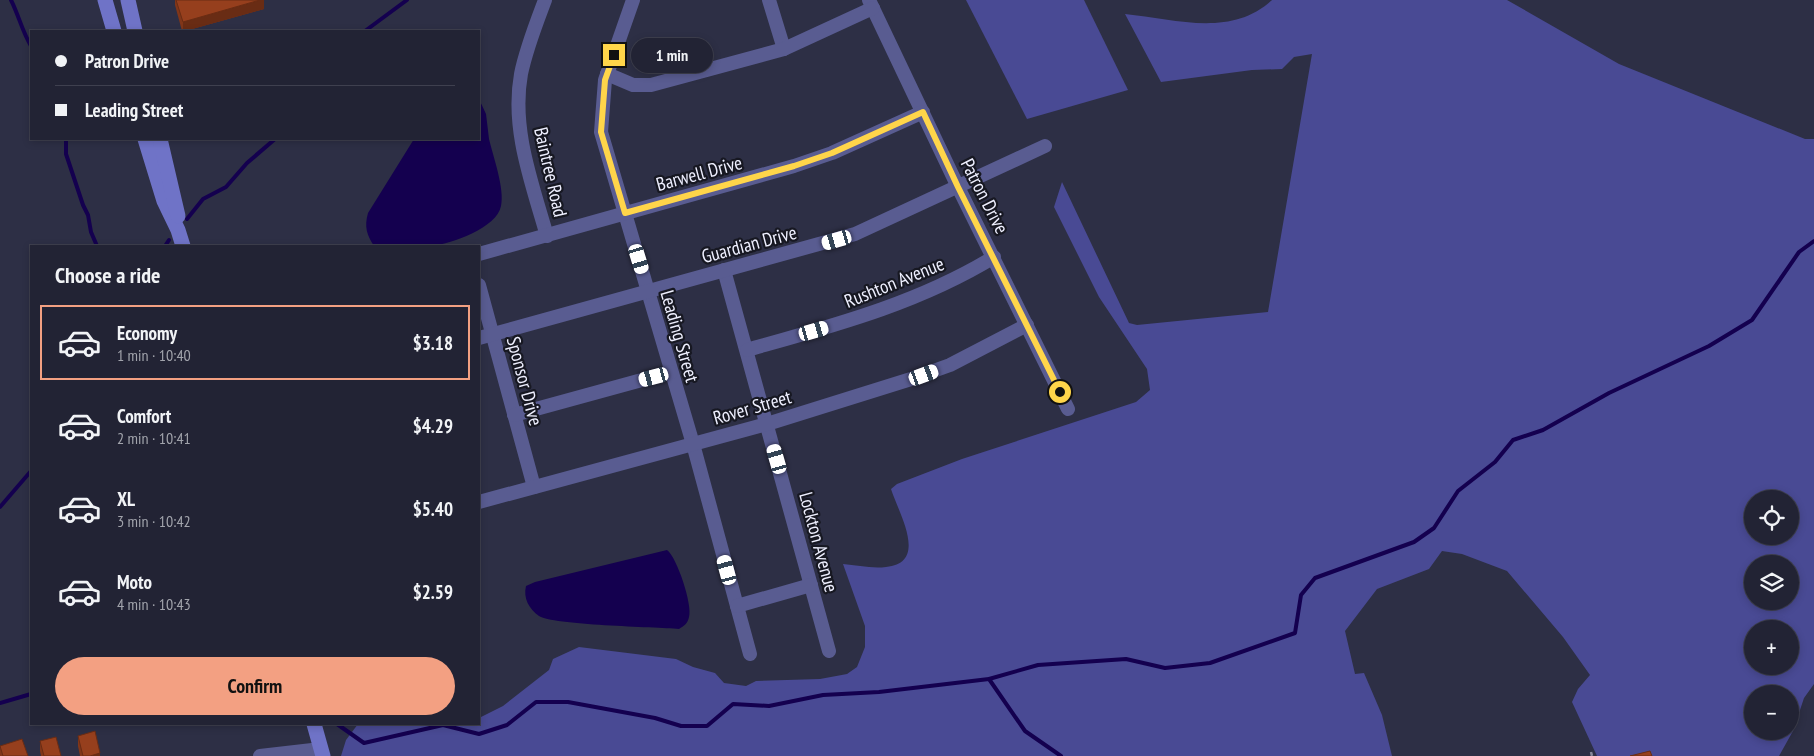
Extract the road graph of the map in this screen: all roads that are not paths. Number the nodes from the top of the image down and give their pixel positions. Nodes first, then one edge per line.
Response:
1 (105, 0) edge
2 (128, 0) edge
3 (545, 0) edge
4 (633, 0) edge
5 (769, 0) edge
6 (871, 4) edge
7 (114, 30) edge
8 (135, 30) edge
9 (784, 49) junction
10 (607, 74) junction
11 (923, 112) junction
12 (145, 140) edge
13 (160, 140) edge
14 (1045, 146) dead end
15 (958, 187) junction
16 (625, 213) junction
17 (178, 230) junction
18 (547, 236) junction
19 (183, 245) edge
20 (480, 254) edge
21 (994, 257) junction
22 (724, 270) junction
23 (480, 288) edge
24 (648, 290) junction
25 (1027, 325) junction
26 (493, 334) junction
27 (480, 338) edge
28 (747, 350) junction
29 (671, 372) junction
30 (1068, 408) dead end
31 (514, 415) junction
32 (767, 424) junction
33 (693, 444) junction
34 (534, 487) junction
35 (480, 502) edge
36 (811, 585) junction
37 (736, 606) junction
38 (830, 651) dead end
39 (750, 654) dead end
40 (314, 725) edge
41 (322, 753) edge
42 (260, 756) edge

1 - 7 main road
2 - 8 main road
3 - 18 street, Baintree Road
4 - 10 street, Leading Street
5 - 9 street
6 - 9 street
6 - 11 street, Patron Drive
9 - 10 street
10 - 16 street, Leading Street
11 - 15 street, Patron Drive
11 - 16 street, Barwell Drive
12 - 17 main road
13 - 17 main road
14 - 15 street, Guardian Drive
15 - 21 street, Patron Drive
15 - 22 street, Guardian Drive
16 - 18 street, Barwell Drive
16 - 24 street, Leading Street
17 - 19 main road
18 - 20 street, Barwell Drive
21 - 25 street, Patron Drive
21 - 28 street, Rushton Avenue
22 - 24 street, Guardian Drive
22 - 28 street, Lockton Avenue
23 - 26 street, Sponsor Drive
24 - 26 street, Guardian Drive
24 - 29 street, Leading Street
25 - 30 street, Patron Drive
25 - 32 street, Rover Street
26 - 27 street, Guardian Drive
26 - 31 street, Sponsor Drive
28 - 32 street, Lockton Avenue
29 - 31 street
29 - 33 street, Leading Street
31 - 34 street, Sponsor Drive
32 - 33 street, Rover Street
32 - 36 street, Lockton Avenue
33 - 34 street, Rover Street
33 - 37 street, Leading Street
34 - 35 street, Rover Street
36 - 37 street
36 - 38 street, Lockton Avenue
37 - 39 street, Leading Street
40 - 41 main road
41 - 42 street

